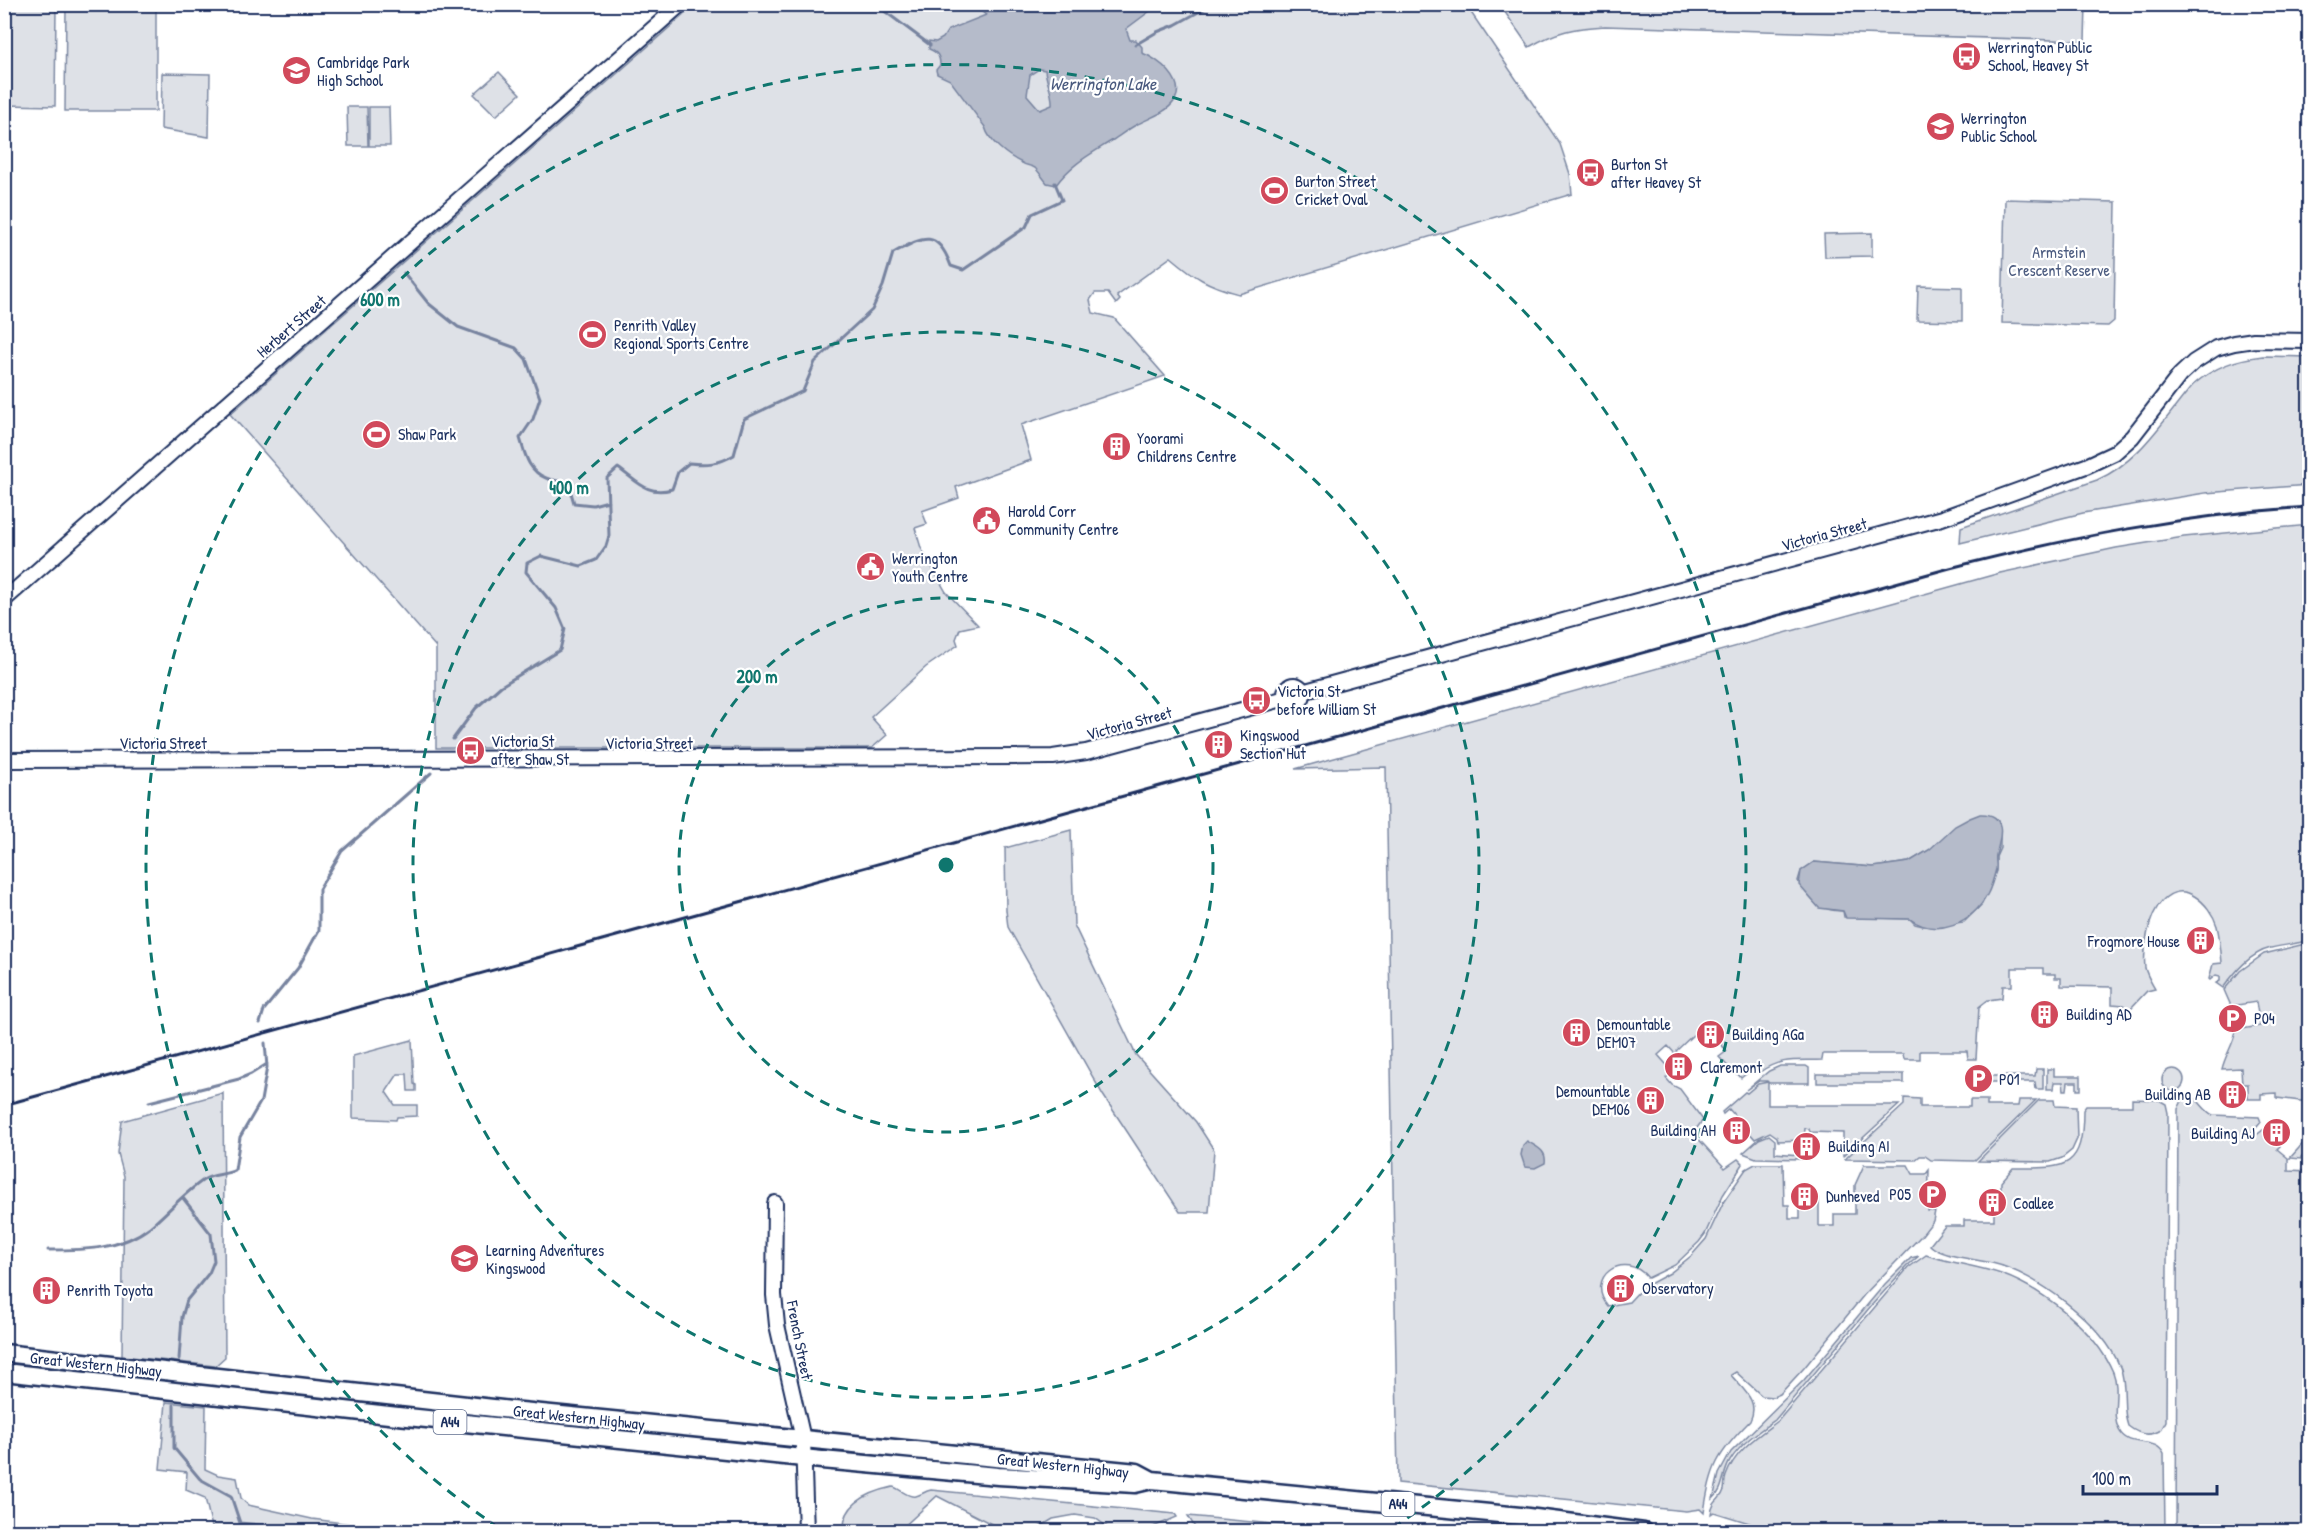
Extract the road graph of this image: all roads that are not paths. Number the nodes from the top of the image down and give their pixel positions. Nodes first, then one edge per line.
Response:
1 (681, 4) edge
2 (2310, 341) edge
3 (4, 600) edge
4 (4, 760) edge
5 (775, 1203) dead end
6 (4, 1353) edge
7 (4, 1372) edge
8 (804, 1448) junction
9 (806, 1532) edge
10 (1644, 1532) edge

1 - 3 street, Herbert Street
2 - 4 street, Victoria Street
5 - 8 street, French Street
6 - 8 highway, Great Western Highway / A44
7 - 8 highway, Great Western Highway / A44
8 - 9 street, French Street
8 - 10 highway, Great Western Highway / A44

